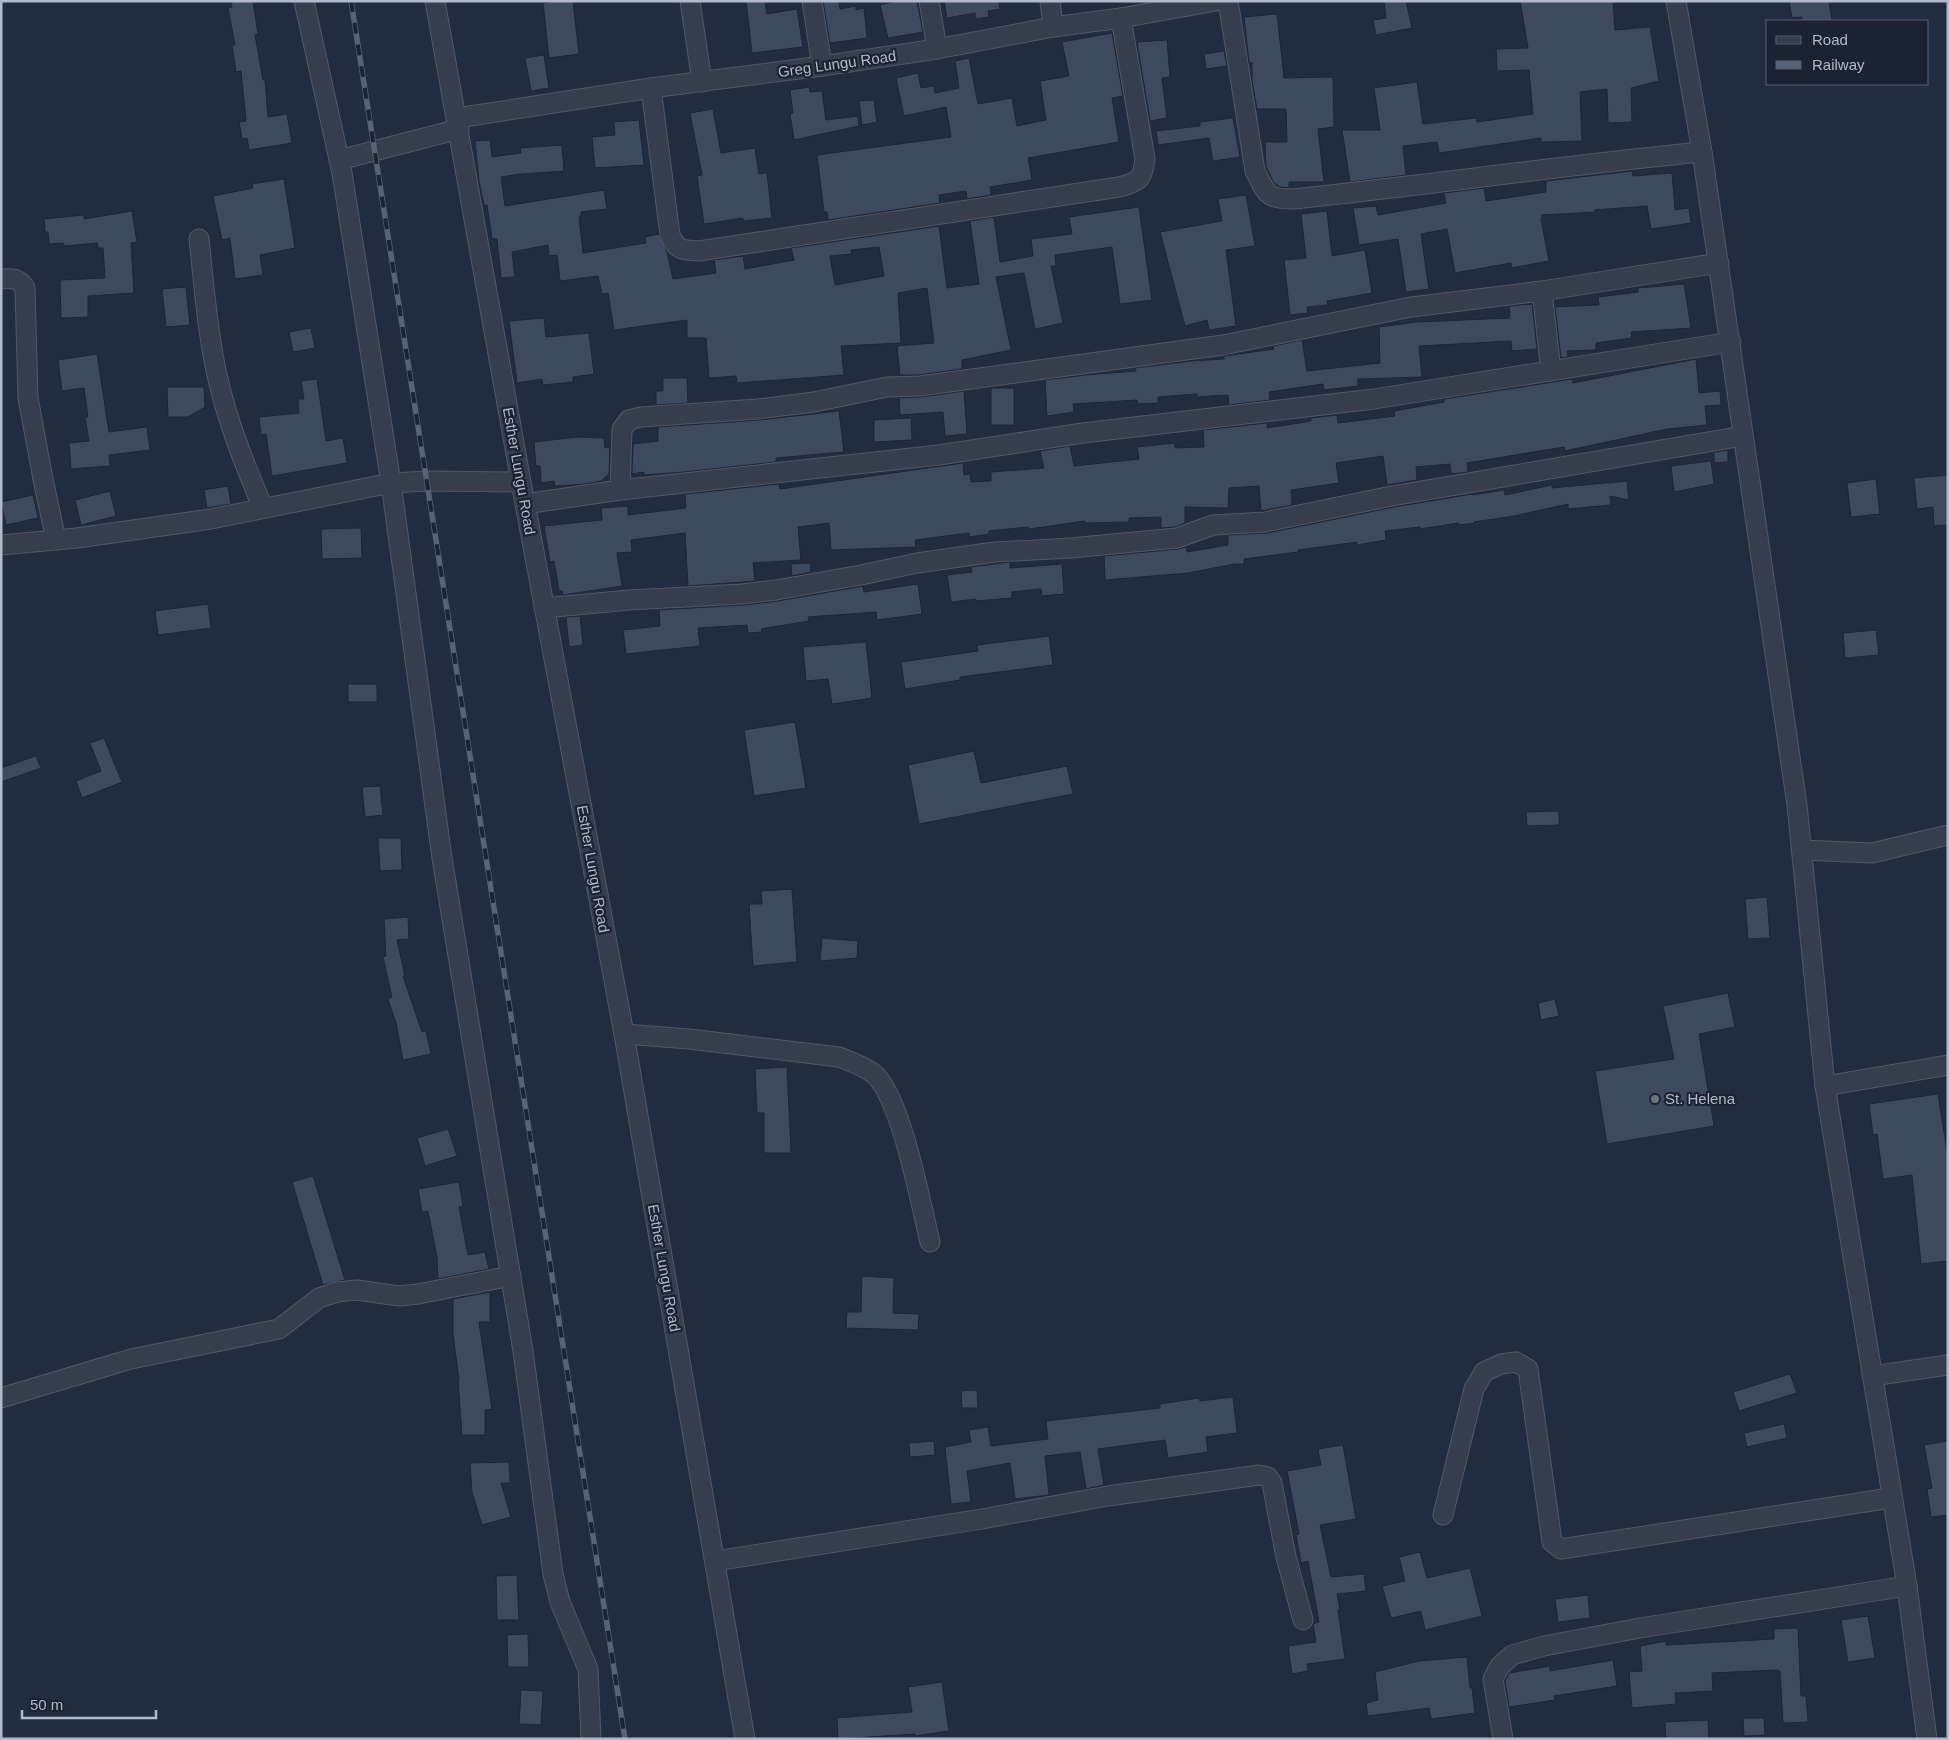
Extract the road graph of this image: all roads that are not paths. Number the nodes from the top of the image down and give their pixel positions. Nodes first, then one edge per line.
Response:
1 (304, 1) edge
2 (436, 1) edge
3 (690, 1) edge
4 (812, 1) edge
5 (929, 1) edge
6 (1050, 1) edge
7 (1216, 1) edge
8 (1228, 1) edge
9 (1676, 1) edge
10 (1183, 4) edge
11 (1121, 18) junction
12 (1053, 28) junction
13 (936, 49) junction
14 (822, 66) junction
15 (702, 82) junction
16 (651, 88) junction
17 (458, 123) junction
18 (1702, 152) junction
19 (339, 160) junction
20 (199, 239) dead end
21 (1719, 264) junction
22 (1, 279) edge
23 (1542, 291) junction
24 (1731, 342) junction
25 (1551, 370) junction
26 (1743, 436) junction
27 (520, 482) junction
28 (391, 483) junction
29 (620, 490) junction
30 (525, 504) junction
31 (263, 508) junction
32 (56, 540) junction
33 (1, 545) edge
34 (544, 608) junction
35 (1948, 835) edge
36 (1802, 850) junction
37 (624, 1034) junction
38 (1948, 1065) edge
39 (1825, 1086) junction
40 (930, 1242) dead end
41 (511, 1276) junction
42 (1948, 1365) edge
43 (1872, 1376) junction
44 (1, 1398) edge
45 (1892, 1498) junction
46 (1444, 1515) dead end
47 (715, 1561) junction
48 (1907, 1586) junction
49 (1303, 1620) dead end
50 (591, 1739) edge
51 (745, 1739) edge
52 (1503, 1739) edge
53 (1927, 1739) edge

1 - 19 street
2 - 17 street, Esther Lungu Road
3 - 15 street
4 - 14 street
5 - 13 street
6 - 12 street
7 - 10 street, Greg Lungu Road
8 - 18 street
9 - 18 street
10 - 11 street, Greg Lungu Road
11 - 12 street, Greg Lungu Road
11 - 16 street
12 - 13 street, Greg Lungu Road
13 - 14 street, Greg Lungu Road
14 - 15 street, Greg Lungu Road
15 - 16 street, Greg Lungu Road
16 - 17 street, Greg Lungu Road
17 - 19 street, Greg Lungu Road
17 - 27 street, Esther Lungu Road
18 - 21 street
19 - 28 street
20 - 31 street
21 - 23 street
21 - 24 street
22 - 32 street
23 - 25 street
23 - 29 street
24 - 25 street
24 - 26 street
25 - 29 street
26 - 34 street
26 - 36 street
27 - 28 street
27 - 30 street, Esther Lungu Road
28 - 31 street
28 - 41 street
29 - 30 street
30 - 34 street, Esther Lungu Road
31 - 32 street
32 - 33 street
34 - 37 street, Esther Lungu Road
35 - 36 street
36 - 39 street
37 - 40 street
37 - 47 street, Esther Lungu Road
38 - 39 street
39 - 43 street
41 - 44 street
41 - 50 street
42 - 43 street
43 - 45 street
45 - 46 street
45 - 48 street
47 - 49 street
47 - 51 street, Esther Lungu Road
48 - 52 street
48 - 53 street

